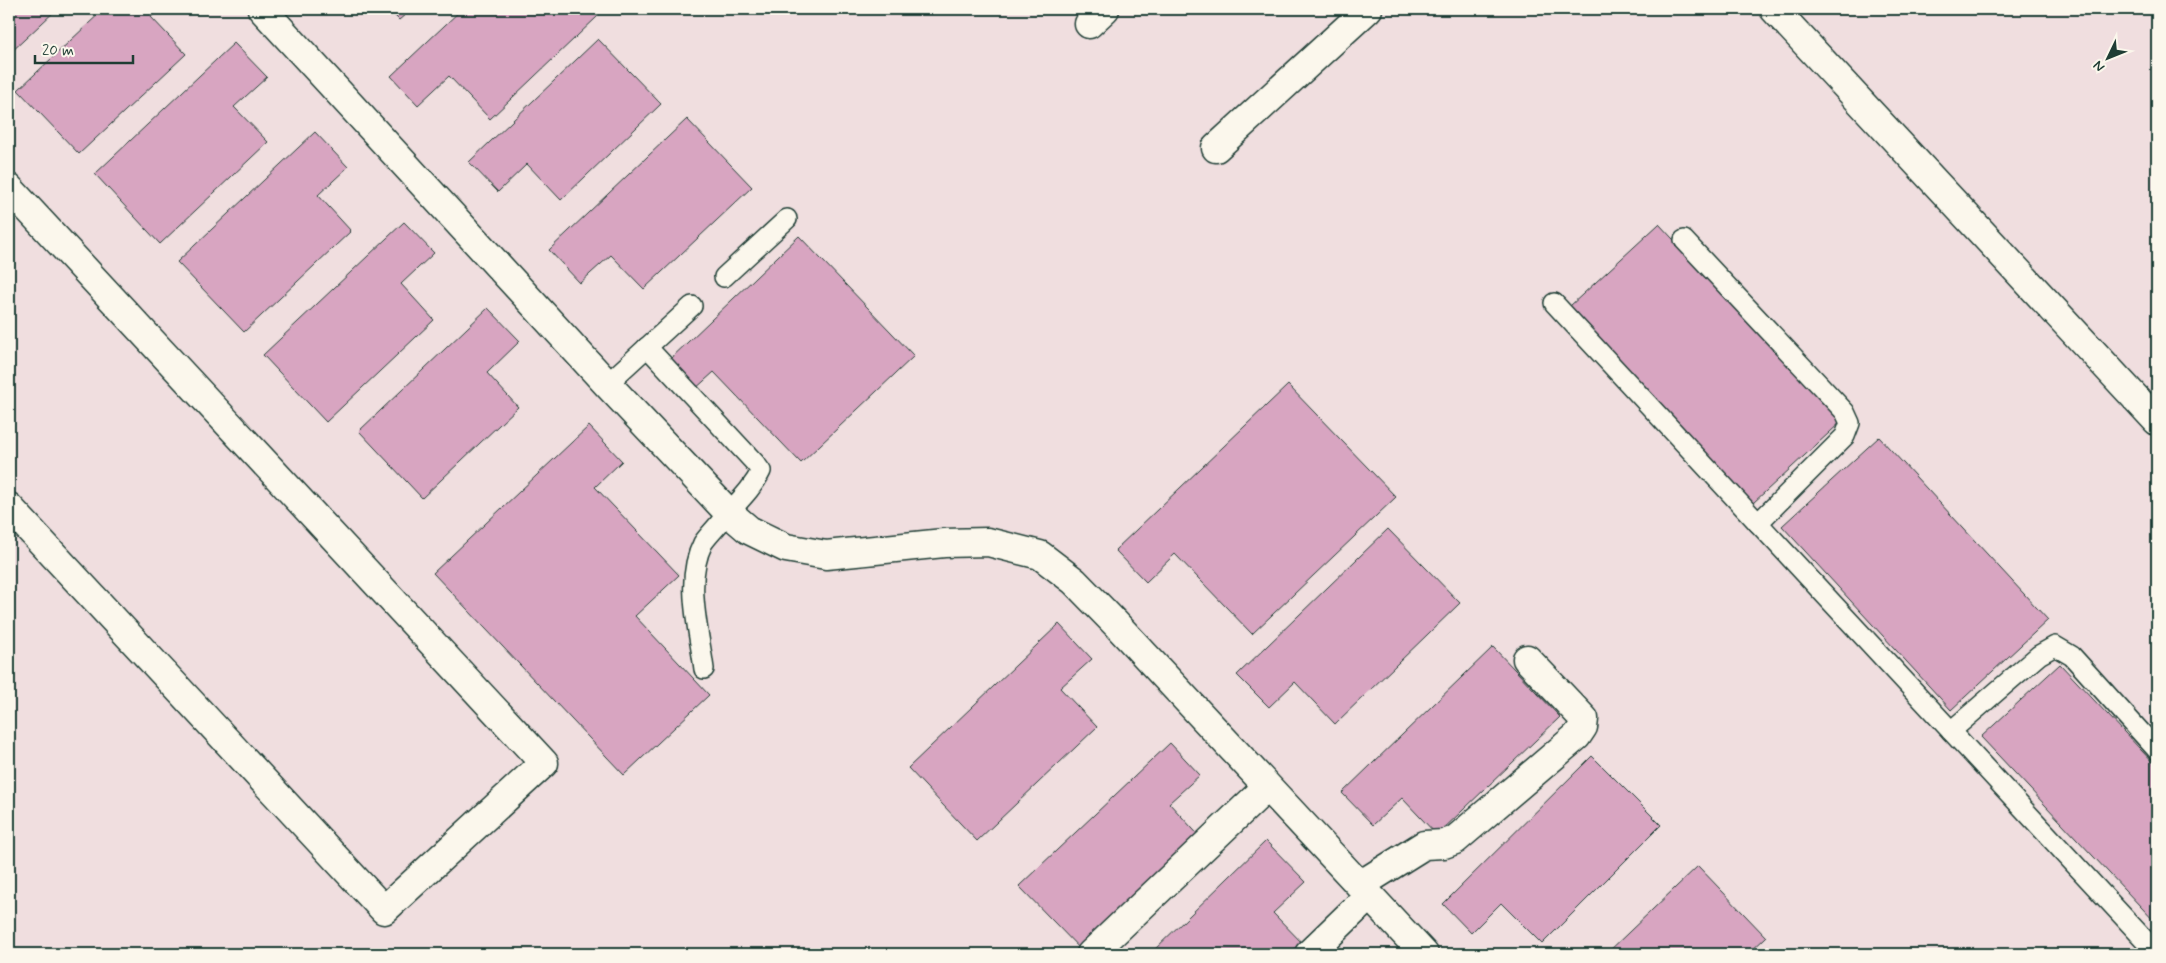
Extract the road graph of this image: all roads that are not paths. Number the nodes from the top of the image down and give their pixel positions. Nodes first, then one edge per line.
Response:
1 (262, 9) edge
2 (1368, 9) edge
3 (1774, 9) edge
4 (1216, 148) dead end
5 (9, 188) edge
6 (787, 219) dead end
7 (1684, 240) dead end
8 (724, 277) dead end
9 (1554, 302) dead end
10 (692, 306) dead end
11 (647, 347) junction
12 (607, 384) junction
13 (2157, 421) edge
14 (9, 507) edge
15 (728, 512) junction
16 (1758, 523) junction
17 (1527, 658) dead end
18 (704, 669) dead end
19 (1951, 731) junction
20 (2157, 750) edge
21 (1267, 787) junction
22 (1365, 890) junction
23 (2157, 953) edge
24 (1091, 954) edge
25 (1309, 954) edge
26 (1424, 954) edge

1 - 12 street
2 - 4 street
3 - 13 street
5 - 14 street
6 - 8 lane
7 - 16 lane
9 - 16 lane
10 - 11 lane
11 - 12 lane
11 - 15 lane
12 - 15 street
15 - 18 lane
15 - 21 street
16 - 19 lane
17 - 22 street
19 - 20 lane
19 - 23 lane
21 - 22 street
21 - 24 street
22 - 25 street
22 - 26 street

